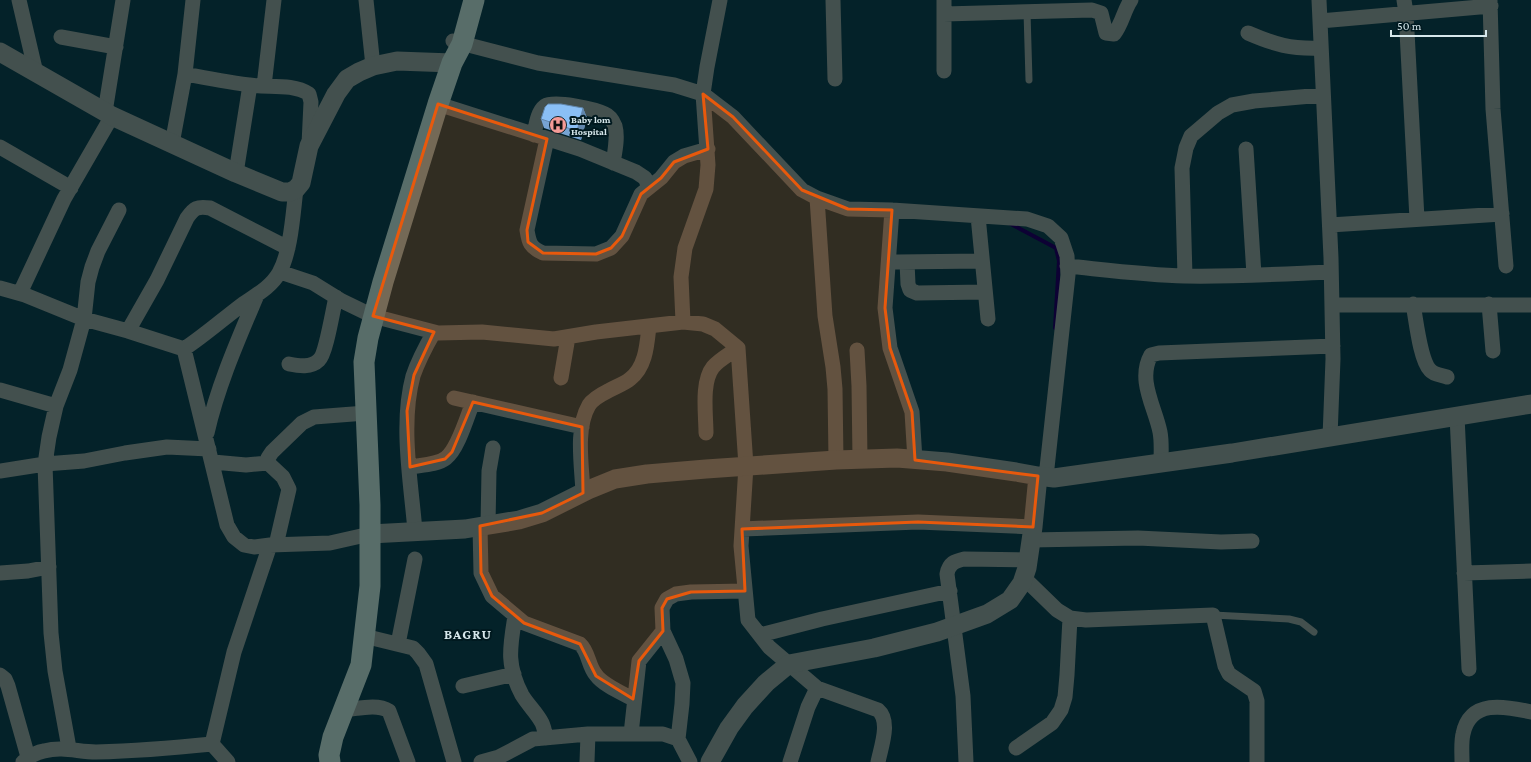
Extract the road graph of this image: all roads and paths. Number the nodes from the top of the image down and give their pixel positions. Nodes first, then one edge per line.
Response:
1 (19, 0) edge
2 (123, 0) edge
3 (194, 0) edge
4 (274, 0) edge
5 (366, 0) edge
6 (463, 0) edge
7 (474, 0) edge
8 (720, 0) edge
9 (833, 0) edge
10 (1131, 0) edge
11 (1318, 0) edge
12 (1491, 3) edge
13 (944, 7) edge
14 (1405, 7) edge
15 (1027, 12) junction
16 (1320, 21) junction
17 (1248, 33) dead end
18 (61, 37) dead end
19 (116, 47) junction
20 (1321, 48) junction
21 (456, 51) junction
22 (0, 52) edge
23 (373, 66) junction
24 (944, 71) dead end
25 (36, 73) junction
26 (185, 74) junction
27 (835, 79) dead end
28 (1029, 80) dead end
29 (257, 86) junction
30 (703, 94) junction
31 (1323, 95) junction
32 (438, 104) junction
33 (109, 114) junction
34 (541, 137) junction
35 (172, 144) junction
36 (309, 146) junction
37 (0, 147) edge
38 (708, 149) junction
39 (1246, 149) dead end
40 (614, 163) junction
41 (236, 173) junction
42 (649, 187) junction
43 (71, 188) junction
44 (296, 189) junction
45 (817, 198) junction
46 (119, 210) dead end
47 (892, 210) junction
48 (1502, 214) junction
49 (978, 216) junction
50 (1418, 219) junction
51 (1330, 225) junction
52 (288, 248) junction
53 (982, 261) junction
54 (907, 262) junction
55 (888, 263) junction
56 (1067, 266) junction
57 (1506, 266) dead end
58 (280, 272) junction
59 (1332, 272) junction
60 (1254, 275) junction
61 (1185, 276) junction
62 (0, 288) edge
63 (985, 292) junction
64 (20, 293) junction
65 (257, 295) junction
66 (336, 297) junction
67 (1413, 304) junction
68 (1489, 304) junction
69 (1332, 305) junction
70 (1531, 305) edge
71 (373, 316) junction
72 (84, 319) junction
73 (988, 319) dead end
74 (682, 322) junction
75 (649, 326) junction
76 (128, 330) junction
77 (434, 332) junction
78 (568, 337) junction
79 (1333, 346) junction
80 (738, 348) junction
81 (184, 349) junction
82 (857, 350) dead end
83 (1493, 351) dead end
84 (289, 364) dead end
85 (1447, 377) dead end
86 (561, 378) dead end
87 (0, 390) edge
88 (454, 398) dead end
89 (473, 402) junction
90 (1531, 404) edge
91 (56, 406) junction
92 (366, 413) junction
93 (1457, 416) junction
94 (582, 427) junction
95 (706, 433) dead end
96 (1330, 437) junction
97 (493, 448) dead end
98 (210, 449) junction
99 (860, 459) junction
100 (836, 460) junction
101 (915, 460) junction
102 (268, 463) junction
103 (1161, 463) junction
104 (45, 464) junction
105 (746, 466) junction
106 (410, 467) junction
107 (0, 471) edge
108 (1042, 477) junction
109 (583, 493) junction
110 (484, 526) junction
111 (742, 529) junction
112 (415, 531) junction
113 (370, 534) junction
114 (1032, 534) junction
115 (1252, 541) dead end
116 (273, 545) junction
117 (415, 559) dead end
118 (1028, 560) junction
119 (49, 567) junction
120 (1531, 572) edge
121 (0, 573) edge
122 (1464, 573) junction
123 (1024, 578) junction
124 (745, 590) junction
125 (950, 590) junction
126 (1213, 615) junction
127 (514, 616) junction
128 (1070, 618) junction
129 (954, 626) junction
130 (663, 632) junction
131 (1314, 632) dead end
132 (760, 635) junction
133 (364, 636) junction
134 (398, 644) junction
135 (789, 664) junction
136 (1469, 669) dead end
137 (514, 674) junction
138 (0, 675) edge
139 (463, 686) dead end
140 (817, 688) junction
141 (634, 699) junction
142 (344, 710) junction
143 (1531, 712) edge
144 (588, 734) junction
145 (630, 734) junction
146 (546, 738) junction
147 (678, 739) junction
148 (212, 744) junction
149 (69, 748) junction
150 (1016, 748) dead end
151 (93, 757) edge
152 (500, 759) edge
153 (25, 760) edge
154 (228, 762) edge
155 (330, 762) edge
156 (408, 762) edge
157 (454, 762) edge
158 (481, 762) edge
159 (587, 762) edge
160 (690, 762) edge
161 (710, 762) edge
162 (790, 762) edge
163 (878, 762) edge
164 (966, 762) edge
165 (1257, 762) edge
166 (1462, 762) edge

1 - 25 street
2 - 19 street
3 - 26 street
4 - 29 street
5 - 23 street
6 - 21 main road
7 - 21 main road
8 - 30 street
9 - 27 street
10 - 15 street
11 - 16 street
12 - 14 street
12 - 48 street
13 - 15 street
13 - 24 street
14 - 16 street
14 - 50 street
15 - 28 lane
16 - 20 street
17 - 20 street
18 - 19 street
19 - 33 street
20 - 31 street
21 - 23 street
21 - 30 street
21 - 32 main road
22 - 25 street
23 - 36 street
25 - 33 street
26 - 29 street
26 - 35 street
29 - 36 street
29 - 41 street
30 - 38 street
30 - 45 street
31 - 51 street
31 - 61 street
32 - 34 street
32 - 71 main road
33 - 35 street
33 - 43 street
34 - 40 street
34 - 40 street
34 - 42 street
35 - 41 street
36 - 44 street
37 - 43 street
38 - 42 street
38 - 74 street
39 - 60 street
40 - 42 street
41 - 44 street
43 - 64 street
44 - 52 street
45 - 47 street
45 - 100 street
46 - 72 street
47 - 49 street
47 - 55 street
48 - 50 street
48 - 57 street
49 - 53 street
49 - 56 street
50 - 51 street
51 - 59 street
52 - 58 street
52 - 76 street
53 - 54 street
53 - 63 street
54 - 55 street
54 - 63 street
55 - 101 street
56 - 61 street
56 - 108 street
58 - 65 street
58 - 66 street
59 - 60 street
59 - 69 street
60 - 61 street
62 - 64 street
63 - 73 street
64 - 72 street
65 - 81 street
65 - 98 street
66 - 71 street
66 - 84 street
67 - 68 street
67 - 69 street
67 - 85 street
68 - 70 street
68 - 83 street
69 - 79 street
71 - 77 street
71 - 92 main road
72 - 76 street
72 - 91 street
74 - 75 street
74 - 80 street
75 - 78 street
75 - 94 street
76 - 81 street
77 - 78 street
77 - 106 street
78 - 86 street
79 - 96 street
79 - 103 street
80 - 95 street
80 - 105 street
81 - 98 street
82 - 99 street
87 - 91 street
88 - 89 street
89 - 94 street
89 - 106 street
90 - 93 street
91 - 104 street
92 - 102 street
92 - 113 main road
93 - 96 street
93 - 122 street
94 - 109 street
96 - 103 street
97 - 110 street
98 - 102 street
98 - 104 street
98 - 116 street
99 - 100 street
99 - 101 street
100 - 105 street
101 - 108 street
102 - 116 street
103 - 108 street
104 - 107 street
104 - 119 street
105 - 109 street
105 - 111 street
106 - 112 street
108 - 114 street
109 - 110 street
110 - 112 street
110 - 127 street
111 - 114 street
111 - 124 street
112 - 113 street
113 - 116 street
113 - 133 main road
114 - 115 street
114 - 118 street
116 - 148 street
117 - 134 street
118 - 123 street
118 - 125 street
119 - 121 street
119 - 149 street
120 - 122 street
122 - 136 street
123 - 128 street
123 - 129 street
124 - 130 street
124 - 132 street
125 - 129 street
125 - 132 street
126 - 128 street
126 - 131 lane
126 - 165 street
127 - 137 street
127 - 141 street
128 - 150 street
129 - 135 street
129 - 164 street
130 - 141 street
130 - 147 street
132 - 135 street
133 - 134 street
133 - 142 main road
134 - 157 street
135 - 140 street
135 - 161 street
137 - 139 street
137 - 146 street
138 - 153 street
140 - 162 street
140 - 163 street
141 - 145 street
142 - 155 main road
142 - 156 street
143 - 166 street
144 - 145 street
144 - 146 street
144 - 159 street
145 - 147 street
146 - 152 street
147 - 160 street
148 - 151 street
148 - 154 street
149 - 151 street
149 - 153 street
152 - 158 street

